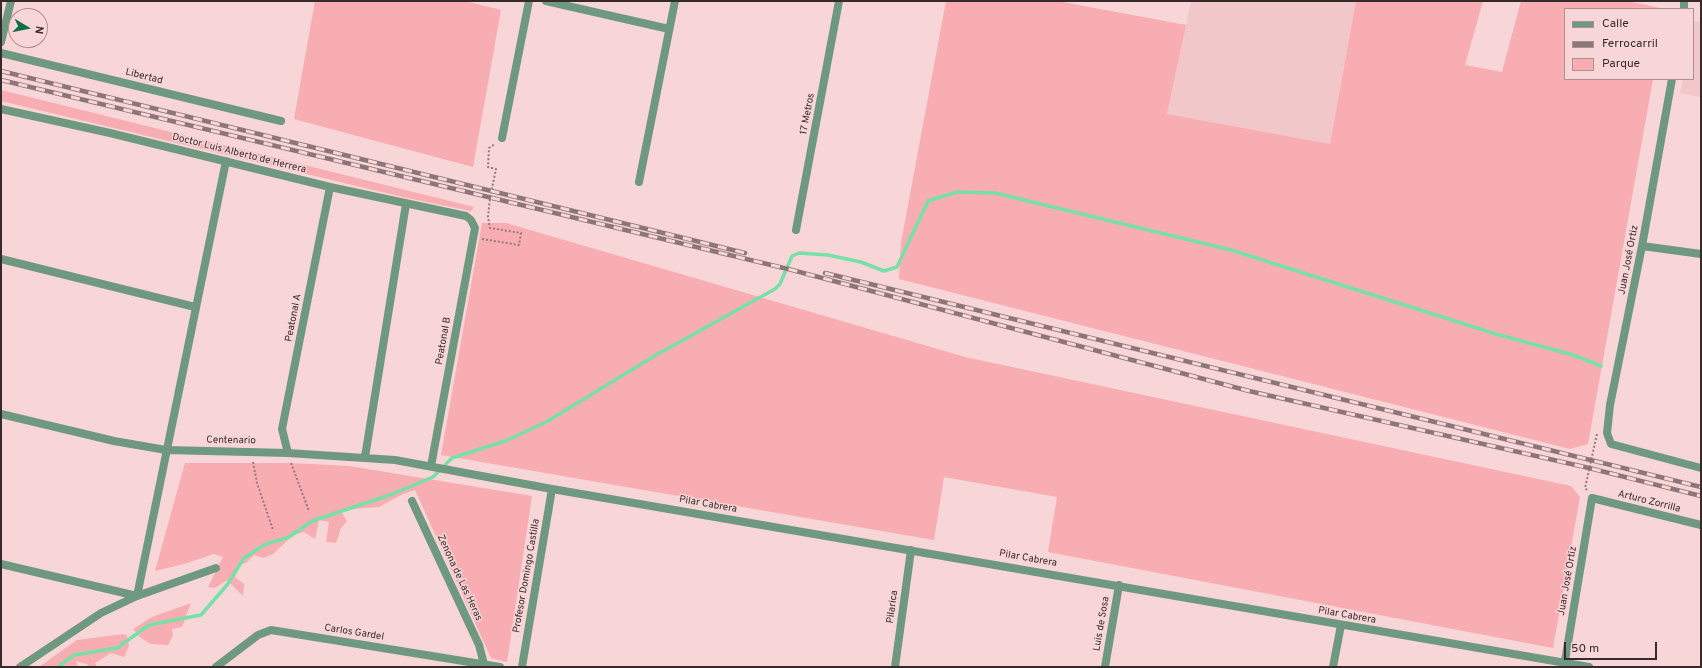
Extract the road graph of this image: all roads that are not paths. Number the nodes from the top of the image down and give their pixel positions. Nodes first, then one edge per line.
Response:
1 (11, 1) edge
2 (529, 1) edge
3 (546, 1) edge
4 (675, 1) edge
5 (839, 1) edge
6 (669, 29) junction
7 (1, 42) edge
8 (1, 53) edge
9 (1672, 80) edge
10 (1, 109) edge
11 (281, 121) dead end
12 (502, 138) road end
13 (226, 161) junction
14 (639, 182) dead end
15 (330, 187) junction
16 (406, 204) junction
17 (471, 220) joint
18 (796, 230) dead end
19 (1642, 246) junction
20 (1701, 254) edge
21 (1, 259) edge
22 (195, 307) junction
23 (1, 414) edge
24 (166, 450) junction
25 (288, 453) junction
26 (365, 457) junction
27 (433, 466) junction
28 (1701, 468) edge
29 (463, 472) joint
30 (552, 489) junction
31 (1592, 498) joint
32 (412, 501) dead end
33 (1701, 525) edge
34 (912, 550) junction
35 (1, 564) edge
36 (216, 568) dead end
37 (1119, 585) junction
38 (137, 596) junction
39 (1341, 625) junction
40 (484, 664) junction
41 (1564, 665) edge
42 (20, 667) edge
43 (216, 667) edge
44 (500, 667) edge
45 (522, 667) edge
46 (895, 667) edge
47 (1105, 667) edge
48 (1333, 667) edge
49 (1589, 667) edge

1 - 7 street
2 - 12 street
3 - 6 street
4 - 6 street
5 - 18 street, 17 Metros
6 - 14 street
8 - 11 street, Libertad
9 - 19 street, Juan José Ortiz
10 - 13 street, Doctor Luis Alberto de Herrera
13 - 15 street, Doctor Luis Alberto de Herrera
13 - 22 street
15 - 16 street, Doctor Luis Alberto de Herrera
15 - 25 street, Peatonal A
16 - 17 street, Doctor Luis Alberto de Herrera
16 - 26 street
17 - 27 street, Peatonal B
19 - 20 street
19 - 28 street, Juan José Ortiz
21 - 22 street
22 - 24 street
23 - 24 street, Centenario
24 - 25 street, Centenario
24 - 38 street
25 - 26 street, Centenario
26 - 27 street, Centenario
27 - 29 street, Centenario
29 - 30 street, Pilar Cabrera
30 - 34 street, Pilar Cabrera
30 - 45 street, Profesor Domingo Castilla
31 - 33 street, Arturo Zorrilla
31 - 41 street, Juan José Ortiz
32 - 40 street, Zenona de Las Heras
34 - 37 street, Pilar Cabrera
34 - 46 street, Pilarica
35 - 38 street
36 - 38 street
37 - 39 street, Pilar Cabrera
37 - 47 street, Luis de Sosa
38 - 42 street
39 - 41 street, Pilar Cabrera
39 - 48 street
40 - 43 street, Carlos Gardel
40 - 44 street, Carlos Gardel
41 - 49 street, Pilar Cabrera

